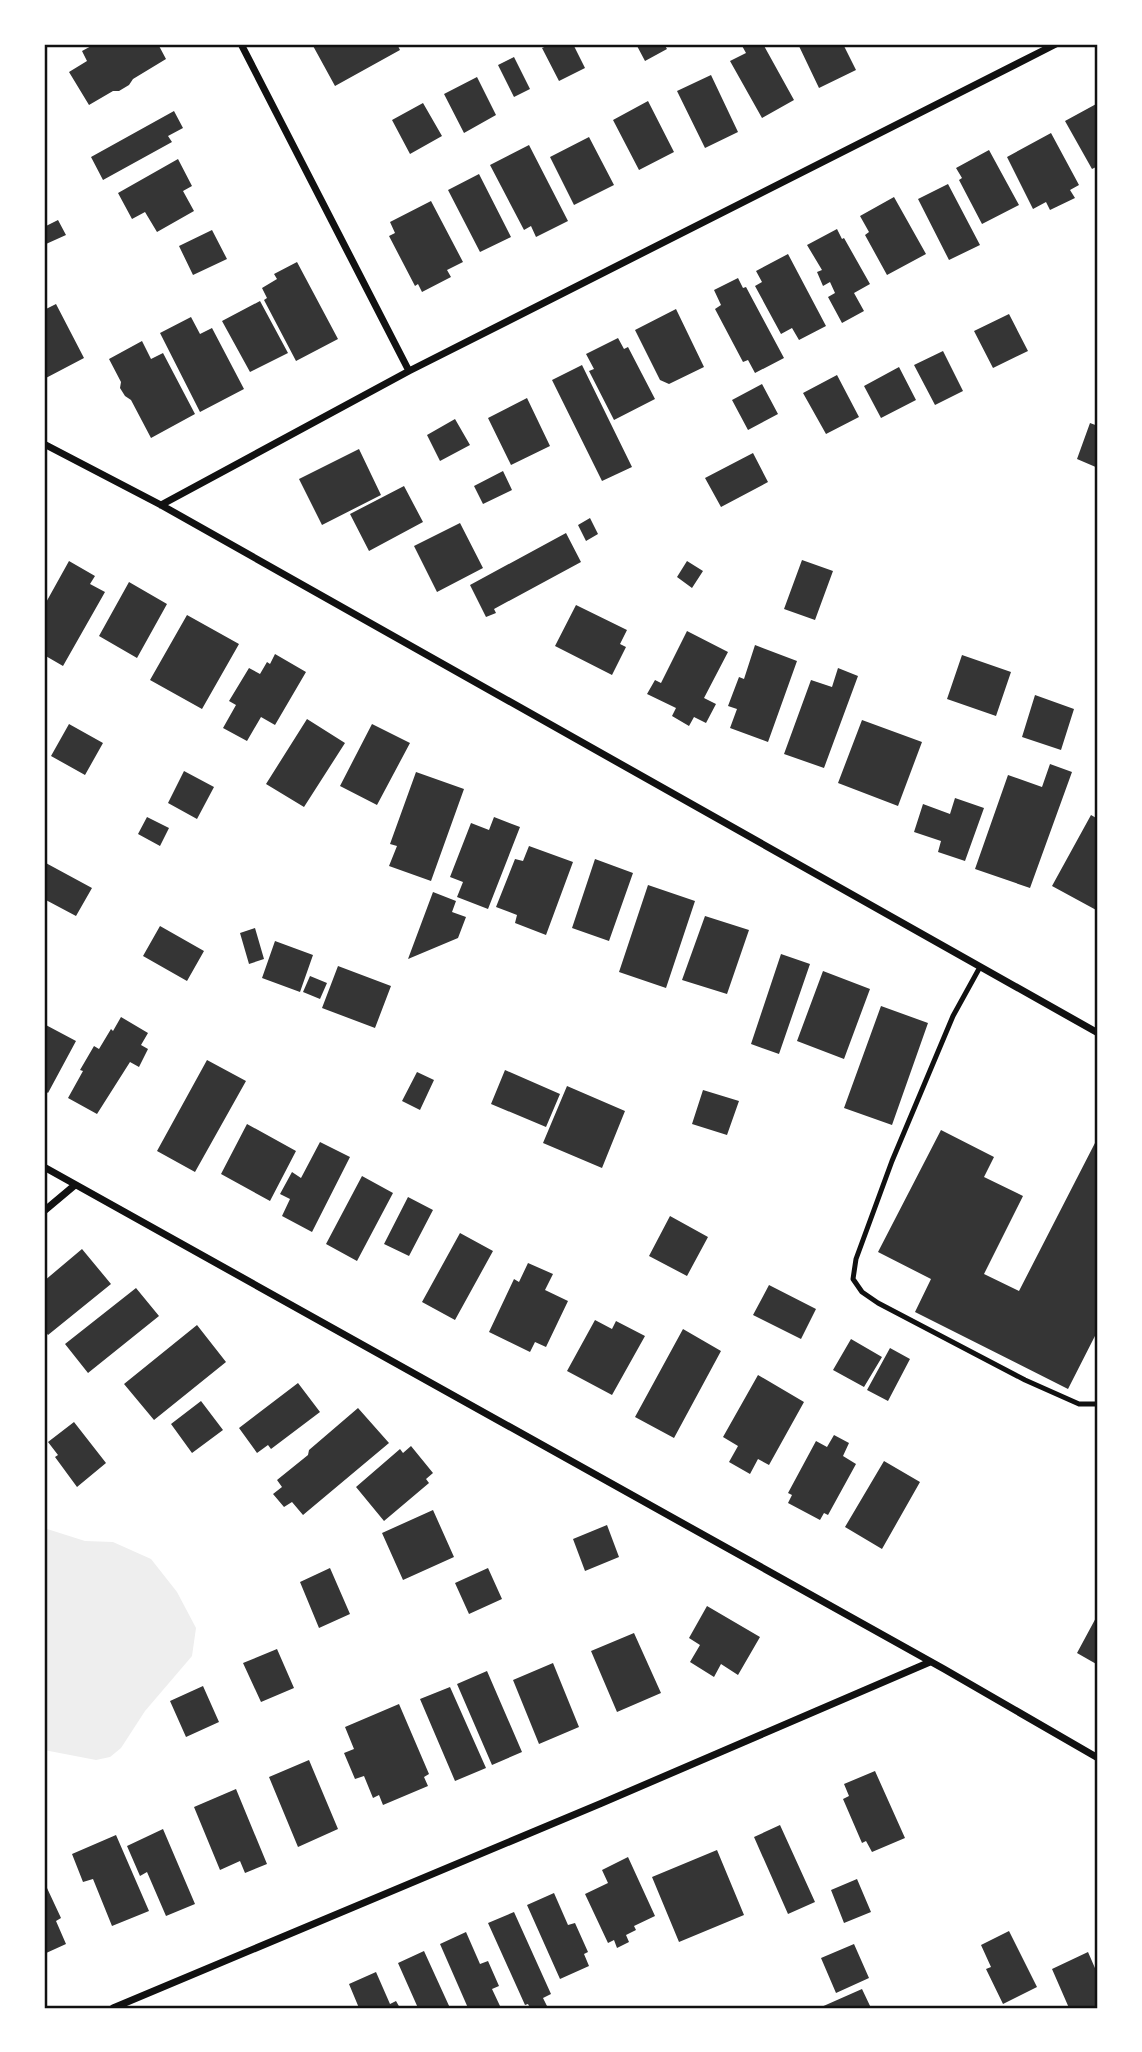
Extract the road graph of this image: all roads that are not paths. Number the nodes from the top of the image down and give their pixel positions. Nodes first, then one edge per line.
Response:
1 (241, 44) edge
2 (1056, 44) edge
3 (408, 371) junction
4 (44, 444) edge
5 (161, 505) junction
6 (980, 967) junction
7 (1098, 1033) edge
8 (44, 1167) edge
9 (75, 1185) junction
10 (44, 1210) edge
11 (1098, 1404) edge
12 (930, 1662) junction
13 (1098, 1758) edge
14 (113, 2008) edge

1 - 3 street
2 - 3 street
3 - 5 street
4 - 5 street
5 - 6 street
6 - 7 street
6 - 11 lane
8 - 9 street
9 - 10 street
9 - 12 street
12 - 13 street
12 - 14 street

